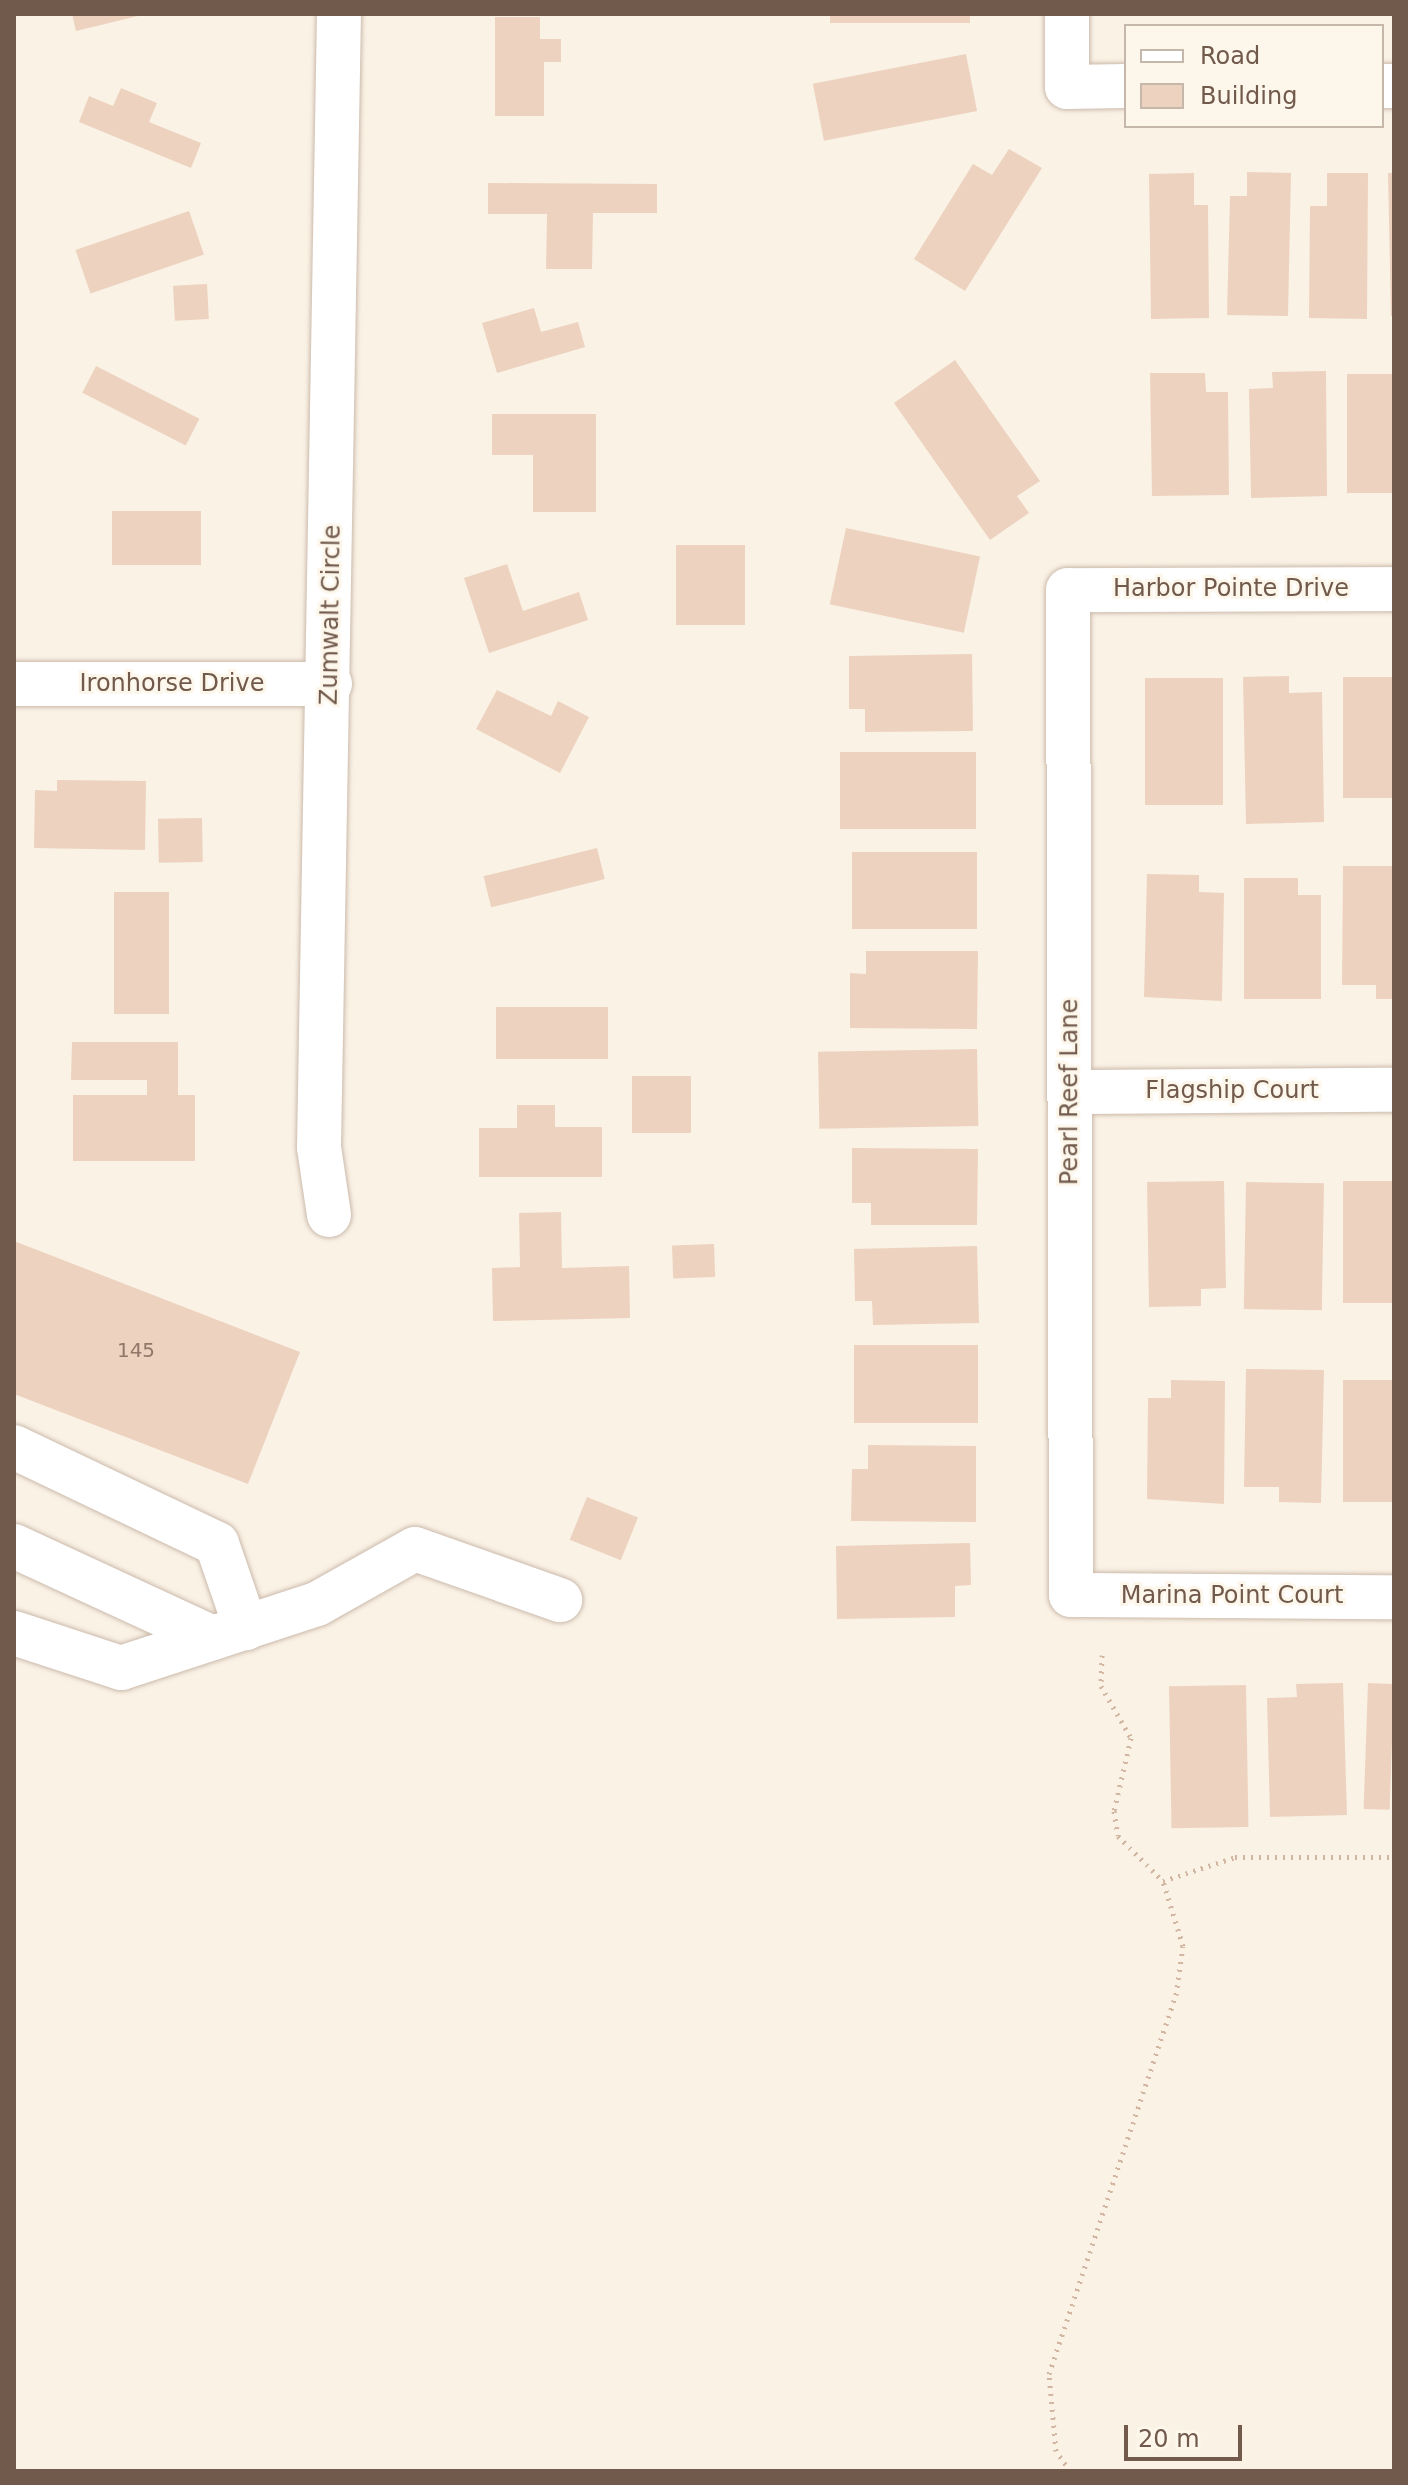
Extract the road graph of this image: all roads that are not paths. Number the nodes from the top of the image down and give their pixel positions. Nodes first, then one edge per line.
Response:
1 (339, 14) edge
2 (1067, 14) edge
3 (1124, 86) edge
4 (1394, 589) edge
5 (1068, 590) joint
6 (14, 684) edge
7 (330, 684) junction
8 (1394, 1090) edge
9 (1070, 1092) junction
10 (329, 1215) dead end
11 (14, 1447) edge
12 (14, 1546) edge
13 (1071, 1595) joint
14 (1394, 1597) edge
15 (560, 1600) dead end
16 (14, 1633) edge
17 (229, 1633) junction

1 - 7 street, Zumwalt Circle
2 - 3 street
4 - 5 street, Harbor Pointe Drive
5 - 9 street, Pearl Reef Lane
6 - 7 street, Ironhorse Drive
7 - 10 street, Zumwalt Circle
8 - 9 street, Flagship Court
9 - 13 street, Pearl Reef Lane
11 - 17 street
12 - 17 street
13 - 14 street, Marina Point Court
15 - 17 street
16 - 17 street

